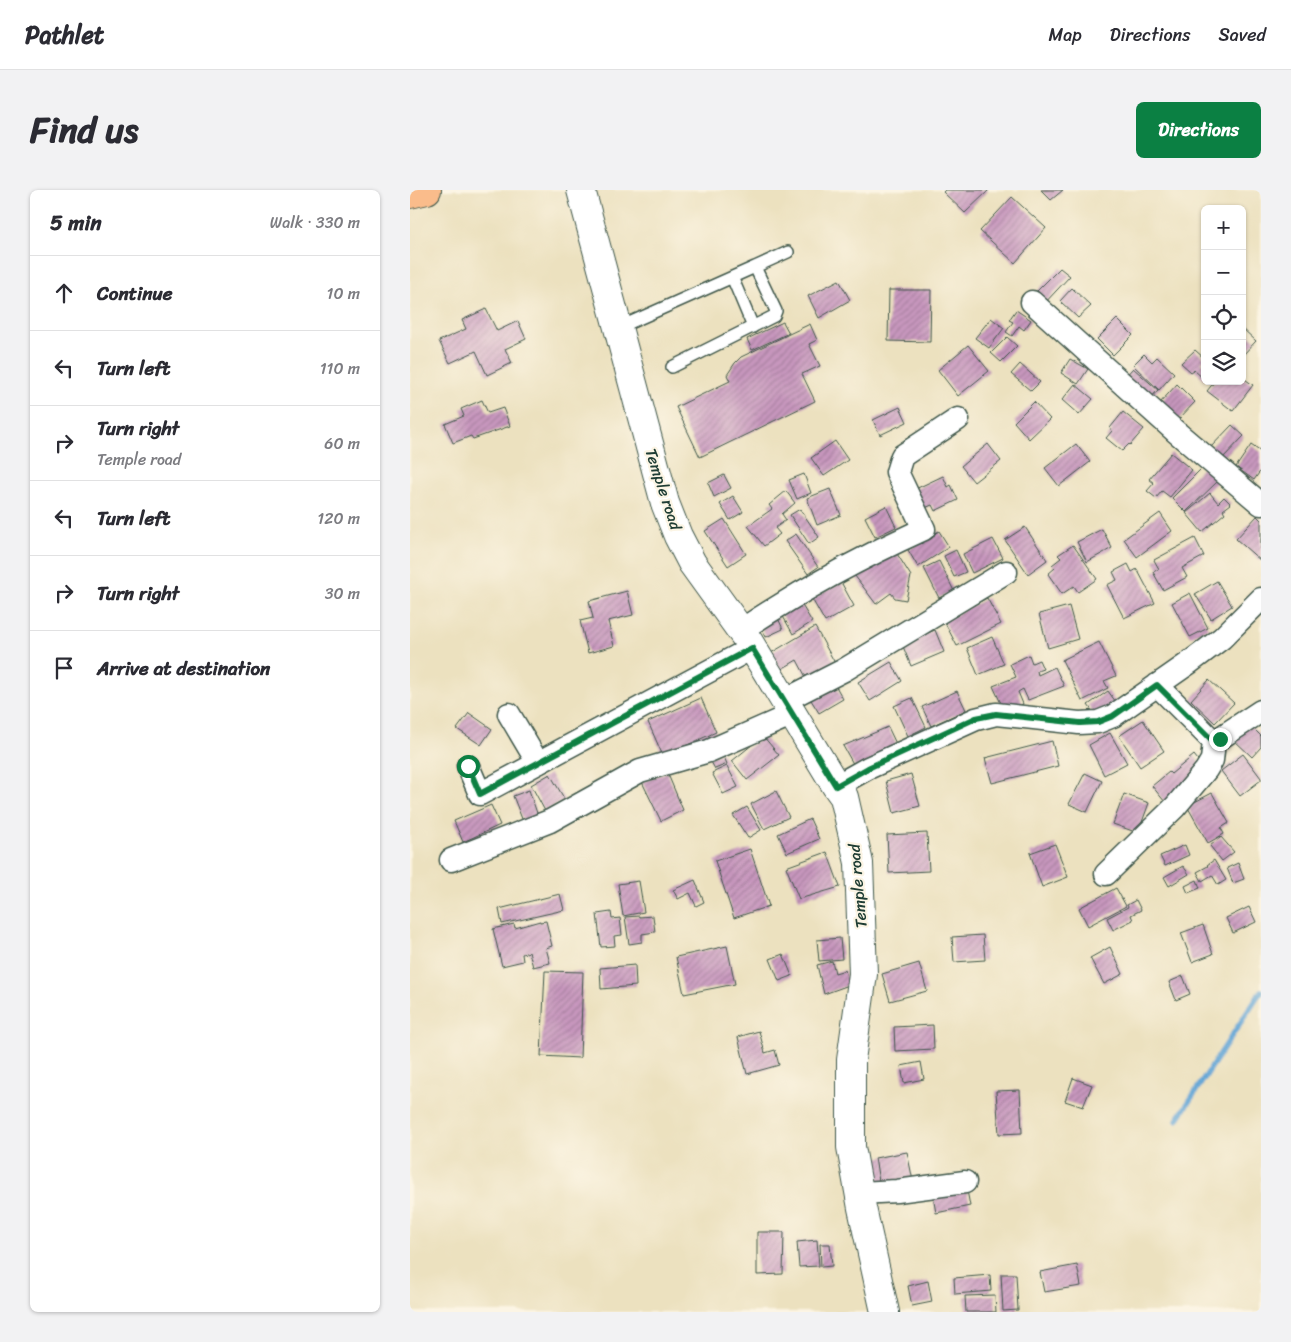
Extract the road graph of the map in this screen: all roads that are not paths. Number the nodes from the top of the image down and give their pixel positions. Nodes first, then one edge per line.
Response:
1 (427, 190) edge
2 (581, 190) edge
3 (410, 194) edge
4 (788, 252) dead end
5 (755, 267) junction
6 (732, 278) junction
7 (1032, 302) dead end
8 (753, 327) junction
9 (618, 328) junction
10 (672, 367) dead end
11 (958, 419) dead end
12 (1261, 504) edge
13 (1006, 572) dead end
14 (1261, 599) edge
15 (746, 639) junction
16 (1157, 685) junction
17 (789, 707) junction
18 (1261, 711) edge
19 (509, 714) dead end
20 (1214, 742) junction
21 (538, 763) junction
22 (468, 766) dead end
23 (836, 786) junction
24 (451, 860) dead end
25 (1106, 874) dead end
26 (965, 1182) dead end
27 (860, 1193) junction
28 (885, 1312) edge

1 - 3 highway
2 - 9 street, Temple road
4 - 5 lane
5 - 6 lane
5 - 8 lane
6 - 8 lane
6 - 9 lane
7 - 12 street
8 - 10 lane
9 - 15 street, Temple road
11 - 15 street
13 - 17 street
14 - 16 street
15 - 17 street, Temple road
15 - 21 street
16 - 20 street
16 - 23 street
17 - 23 street, Temple road
17 - 24 street
18 - 20 street
19 - 21 street
20 - 25 street
21 - 22 street
23 - 27 street, Temple road
26 - 27 street
27 - 28 street, Temple road

